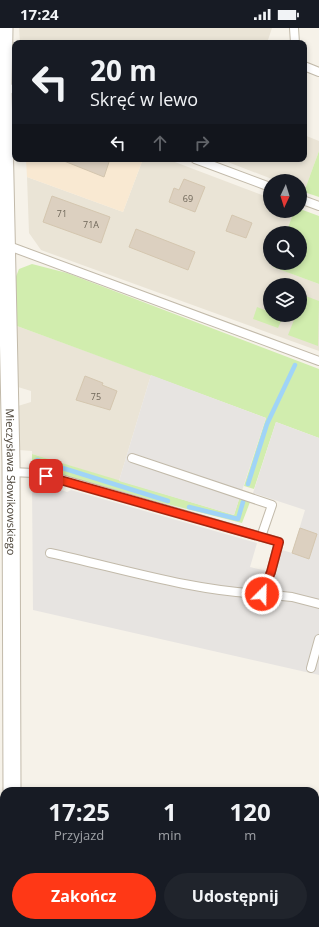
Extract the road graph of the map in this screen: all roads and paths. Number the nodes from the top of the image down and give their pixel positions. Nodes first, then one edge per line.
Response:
1 (4, 28) edge
2 (294, 28) edge
3 (295, 40) edge
4 (307, 67) edge
5 (319, 72) edge
6 (9, 88) edge
7 (203, 162) edge
8 (263, 185) edge
9 (307, 202) edge
10 (319, 206) edge
11 (3, 228) edge
12 (6, 245) junction
13 (319, 361) edge
14 (132, 458) dead end
15 (7, 466) edge
16 (261, 537) junction
17 (50, 553) dead end
18 (262, 594) junction
19 (319, 604) edge
20 (319, 639) edge
21 (311, 668) dead end
22 (12, 787) edge

1 - 6 street, Mieczysława Słowikowskiego
2 - 3 lane
4 - 5 lane
6 - 11 street, Mieczysława Słowikowskiego
7 - 8 lane
9 - 10 lane
11 - 12 street, Mieczysława Słowikowskiego
12 - 13 lane
12 - 15 street, Mieczysława Słowikowskiego
14 - 16 lane
15 - 16 lane
15 - 22 street, Mieczysława Słowikowskiego
16 - 18 lane
17 - 18 lane
18 - 19 lane
20 - 21 lane

